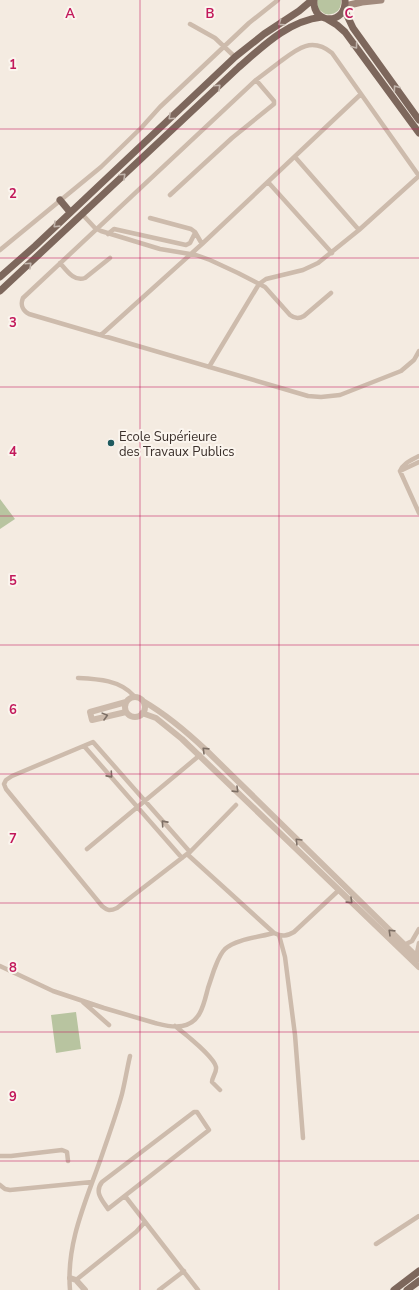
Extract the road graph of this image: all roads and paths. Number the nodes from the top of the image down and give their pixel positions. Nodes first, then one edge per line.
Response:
1 (278, 0) edge
2 (313, 0) edge
3 (381, 0) edge
4 (367, 1) edge
5 (345, 5) edge
6 (294, 14) junction
7 (325, 18) junction
8 (298, 23) junction
9 (190, 24) dead end
10 (224, 46) junction
11 (235, 57) junction
12 (256, 80) junction
13 (362, 94) junction
14 (419, 120) edge
15 (419, 133) edge
16 (295, 157) junction
17 (268, 182) junction
18 (170, 195) dead end
19 (60, 200) junction
20 (70, 212) junction
21 (82, 214) junction
22 (150, 218) dead end
23 (97, 229) junction
24 (359, 230) junction
25 (195, 233) junction
26 (108, 234) junction
27 (202, 244) junction
28 (0, 250) edge
29 (332, 253) junction
30 (191, 254) junction
31 (110, 258) dead end
32 (60, 263) junction
33 (0, 277) edge
34 (259, 284) junction
35 (0, 292) edge
36 (331, 293) dead end
37 (101, 335) junction
38 (419, 351) edge
39 (209, 366) junction
40 (419, 456) edge
41 (419, 462) edge
42 (400, 471) junction
43 (419, 513) edge
44 (78, 678) dead end
45 (134, 696) junction
46 (143, 701) junction
47 (126, 702) junction
48 (126, 712) junction
49 (142, 713) junction
50 (84, 746) junction
51 (200, 755) junction
52 (144, 801) junction
53 (236, 805) dead end
54 (137, 807) junction
55 (87, 849) dead end
56 (188, 853) junction
57 (182, 858) junction
58 (338, 890) junction
59 (419, 929) edge
60 (274, 933) junction
61 (279, 936) junction
62 (419, 943) edge
63 (404, 945) junction
64 (419, 958) edge
65 (0, 966) edge
66 (419, 967) edge
67 (82, 1001) junction
68 (109, 1025) dead end
69 (175, 1026) junction
70 (130, 1056) dead end
71 (220, 1090) dead end
72 (303, 1138) dead end
73 (0, 1156) edge
74 (68, 1161) dead end
75 (92, 1182) junction
76 (0, 1185) edge
77 (125, 1196) junction
78 (419, 1216) edge
79 (145, 1222) junction
80 (376, 1244) dead end
81 (184, 1271) junction
82 (419, 1272) edge
83 (73, 1279) junction
84 (419, 1281) edge
85 (70, 1290) edge
86 (85, 1290) edge
87 (160, 1290) edge
88 (198, 1290) edge
89 (394, 1290) edge
90 (407, 1290) edge

1 - 10 street
2 - 6 main road
2 - 7 main road
3 - 4 main road
4 - 5 main road
5 - 7 main road
14 -> 5 main road
6 - 8 main road
6 -> 11 main road
7 - 8 main road
7 -> 15 main road
21 -> 8 main road
9 - 10 street
10 - 11 street
10 - 19 street
11 -> 20 main road
12 - 13 street
12 - 18 street
12 - 23 street
13 - 16 street
13 - 24 street
16 - 17 street
16 - 24 street
17 - 27 street
17 - 29 street
19 - 20 main road
19 - 28 street
20 -> 33 main road
21 - 23 street
35 -> 21 main road
22 - 25 street
23 - 26 street
23 - 32 street
24 - 29 street
25 - 26 street
25 - 27 street
26 - 30 street
27 - 30 street
29 - 34 street
30 - 34 street
30 - 37 street
31 - 32 street
32 - 37 street
34 - 36 street
34 - 39 street
37 - 39 street
38 - 39 street
40 - 42 street
41 - 42 street
42 - 43 street
44 - 45 street
45 - 46 street
45 - 47 street
46 - 49 street
63 -> 46 street
47 - 48 street
47 -> 48 street
48 - 49 street
49 - 51 street
50 - 52 street
50 -> 54 street
50 - 57 street
51 - 52 street
51 -> 58 street
52 - 54 street
56 -> 52 street
53 - 56 street
54 - 55 street
54 - 57 street
56 - 57 street
56 - 60 street
58 - 61 street
58 -> 66 street
59 - 63 street
60 - 61 street
60 - 69 street
61 - 72 street
62 - 64 street
63 - 64 street
65 - 67 street
67 - 68 street
67 - 69 street
69 - 71 street
70 - 75 street
73 - 74 street
75 - 76 street
75 - 83 street
77 - 77 street
77 - 79 street
78 - 80 street
79 - 81 street
79 - 83 street
81 - 87 street
81 - 88 street
82 - 89 main road
83 - 85 street
83 - 86 street
84 - 90 main road

